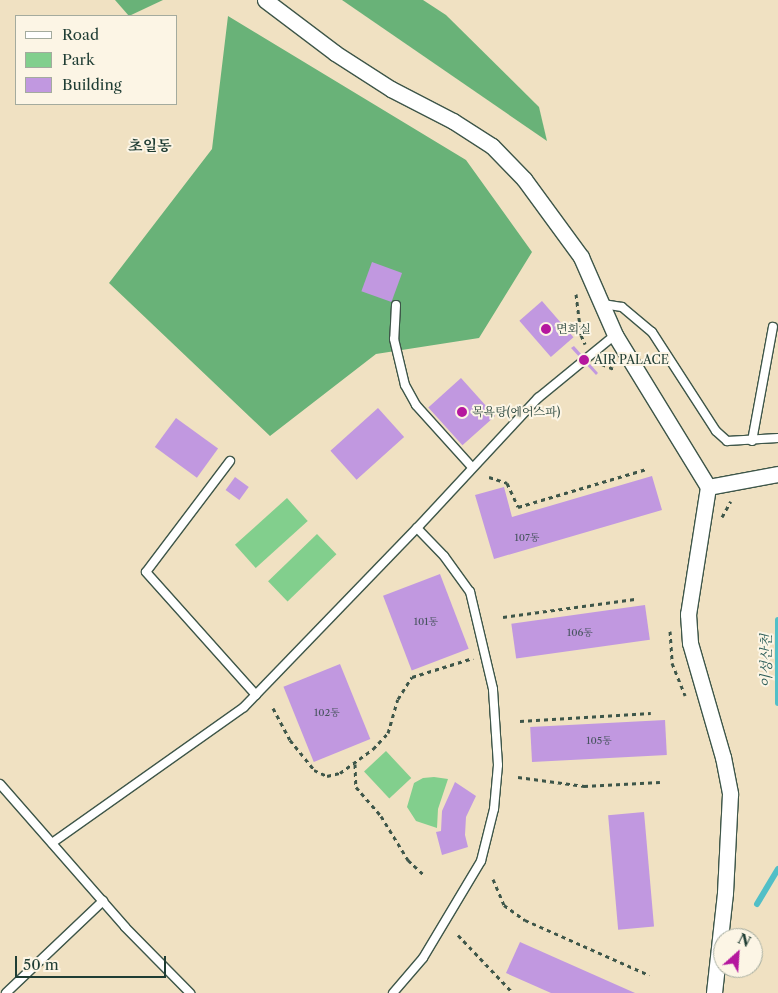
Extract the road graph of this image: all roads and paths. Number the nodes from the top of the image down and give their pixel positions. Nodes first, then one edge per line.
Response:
1 (265, 0) edge
2 (573, 286) dead end
3 (603, 304) junction
4 (396, 305) dead end
5 (773, 327) dead end
6 (615, 335) junction
7 (593, 353) junction
8 (602, 364) dead end
9 (778, 438) edge
10 (752, 441) junction
11 (230, 461) dead end
12 (471, 466) junction
13 (646, 468) dead end
14 (778, 474) edge
15 (489, 477) dead end
16 (708, 487) junction
17 (417, 528) junction
18 (635, 599) dead end
19 (504, 617) dead end
20 (476, 656) dead end
21 (256, 695) junction
22 (274, 708) dead end
23 (651, 713) dead end
24 (520, 721) dead end
25 (355, 764) junction
26 (518, 777) dead end
27 (660, 782) dead end
28 (0, 784) edge
29 (52, 843) junction
30 (423, 874) dead end
31 (493, 879) dead end
32 (103, 901) junction
33 (458, 934) dead end
34 (649, 975) dead end
35 (6, 993) edge
36 (190, 993) edge
37 (393, 993) edge
38 (512, 993) edge
39 (714, 993) edge

1 - 3 street
2 - 7 path
3 - 6 street
3 - 10 lane
4 - 12 lane
5 - 10 lane
6 - 7 lane
6 - 16 street
7 - 8 path
7 - 12 lane
9 - 10 lane
11 - 21 lane
12 - 17 lane
13 - 15 path
14 - 16 street
16 - 39 street
17 - 21 lane
17 - 37 lane
18 - 19 path
20 - 25 path
21 - 29 lane
22 - 25 path
23 - 24 path
25 - 30 path
26 - 27 path
28 - 29 lane
29 - 32 lane
31 - 34 path
32 - 35 lane
32 - 36 lane
33 - 38 path

